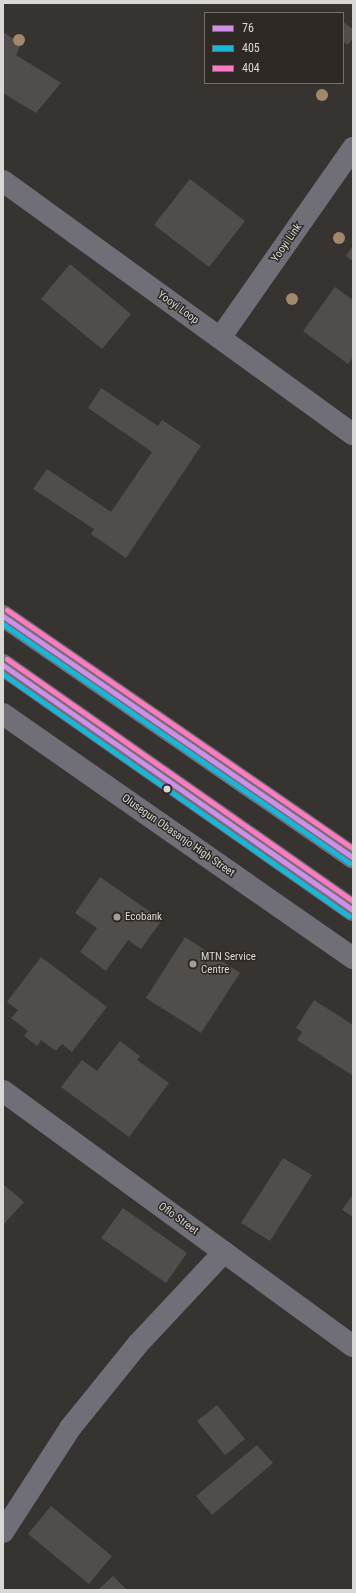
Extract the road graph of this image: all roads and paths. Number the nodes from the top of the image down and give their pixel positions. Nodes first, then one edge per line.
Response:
1 (353, 148) edge
2 (3, 181) edge
3 (220, 338) junction
4 (353, 434) edge
5 (3, 616) edge
6 (3, 665) edge
7 (6, 722) edge
8 (353, 857) edge
9 (353, 910) edge
10 (353, 958) edge
11 (3, 1091) edge
12 (224, 1252) junction
13 (353, 1346) edge
14 (3, 1532) edge

1 - 3 street, Yooyi Link
2 - 3 street, Yooyi Loop
3 - 4 street, Yooyi Loop
5 - 8 main road
6 - 9 main road
7 - 10 street, Olusegun Obasanjo High Street
11 - 12 street, Oflo Street
12 - 13 street, Oflo Street
12 - 14 street

